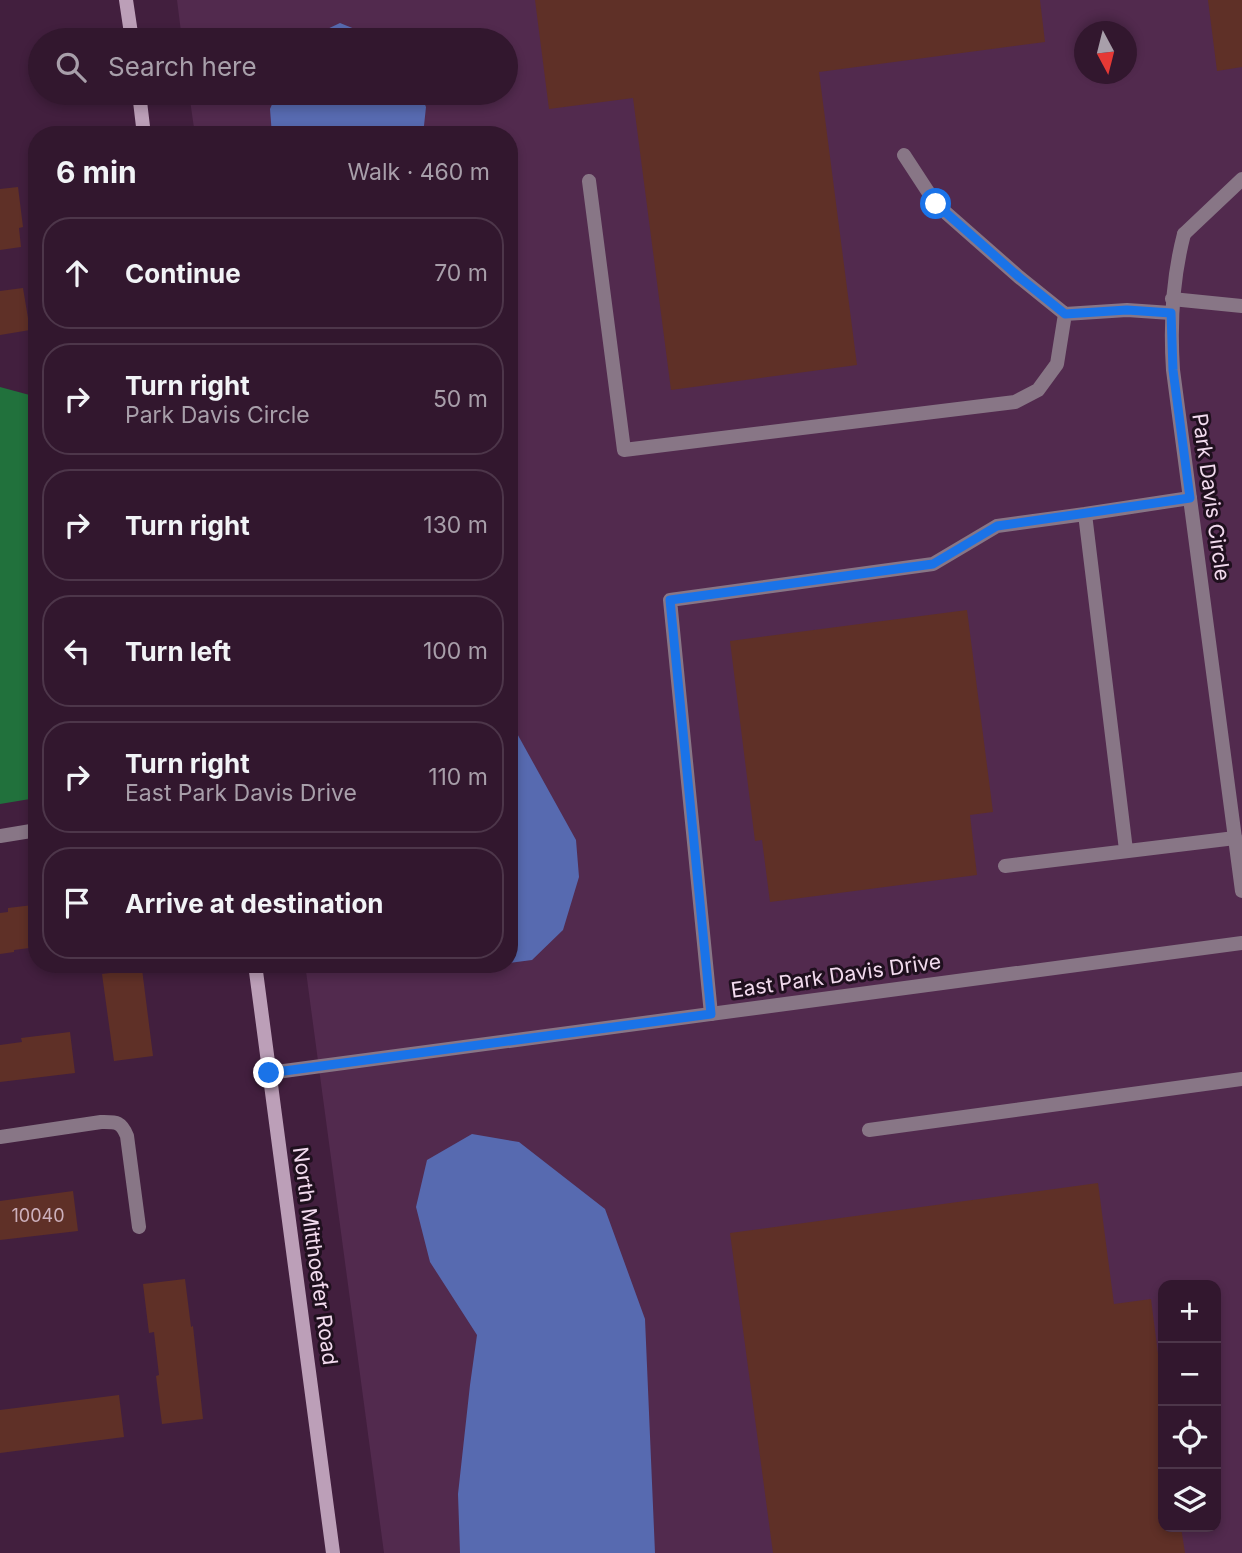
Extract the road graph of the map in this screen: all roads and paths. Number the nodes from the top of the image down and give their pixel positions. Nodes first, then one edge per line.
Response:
1 (126, 0) edge
2 (130, 28) edge
3 (140, 105) edge
4 (143, 126) edge
5 (904, 155) dead end
6 (1242, 179) edge
7 (589, 181) dead end
8 (1171, 306) junction
9 (1242, 306) edge
10 (1065, 314) junction
11 (1190, 498) junction
12 (1085, 514) junction
13 (28, 831) edge
14 (0, 836) edge
15 (1235, 838) junction
16 (1126, 850) junction
17 (1004, 866) dead end
18 (1242, 891) edge
19 (1242, 943) edge
20 (256, 973) edge
21 (711, 1014) junction
22 (269, 1073) junction
23 (1242, 1079) edge
24 (869, 1130) dead end
25 (0, 1137) edge
26 (139, 1227) dead end
27 (333, 1553) edge

1 - 2 main road
3 - 4 main road
5 - 10 street
6 - 8 street, Park Davis Circle
7 - 10 street
8 - 9 street
8 - 10 street
8 - 11 street, Park Davis Circle
11 - 12 street
11 - 15 street, Park Davis Circle
12 - 16 street
12 - 21 street
13 - 14 street
15 - 16 street
15 - 18 street, Park Davis Circle
16 - 17 street
19 - 21 street, East Park Davis Drive
20 - 22 main road, North Mitthoefer Road
21 - 22 street, East Park Davis Drive
22 - 27 main road, North Mitthoefer Road
23 - 24 street
25 - 26 street

